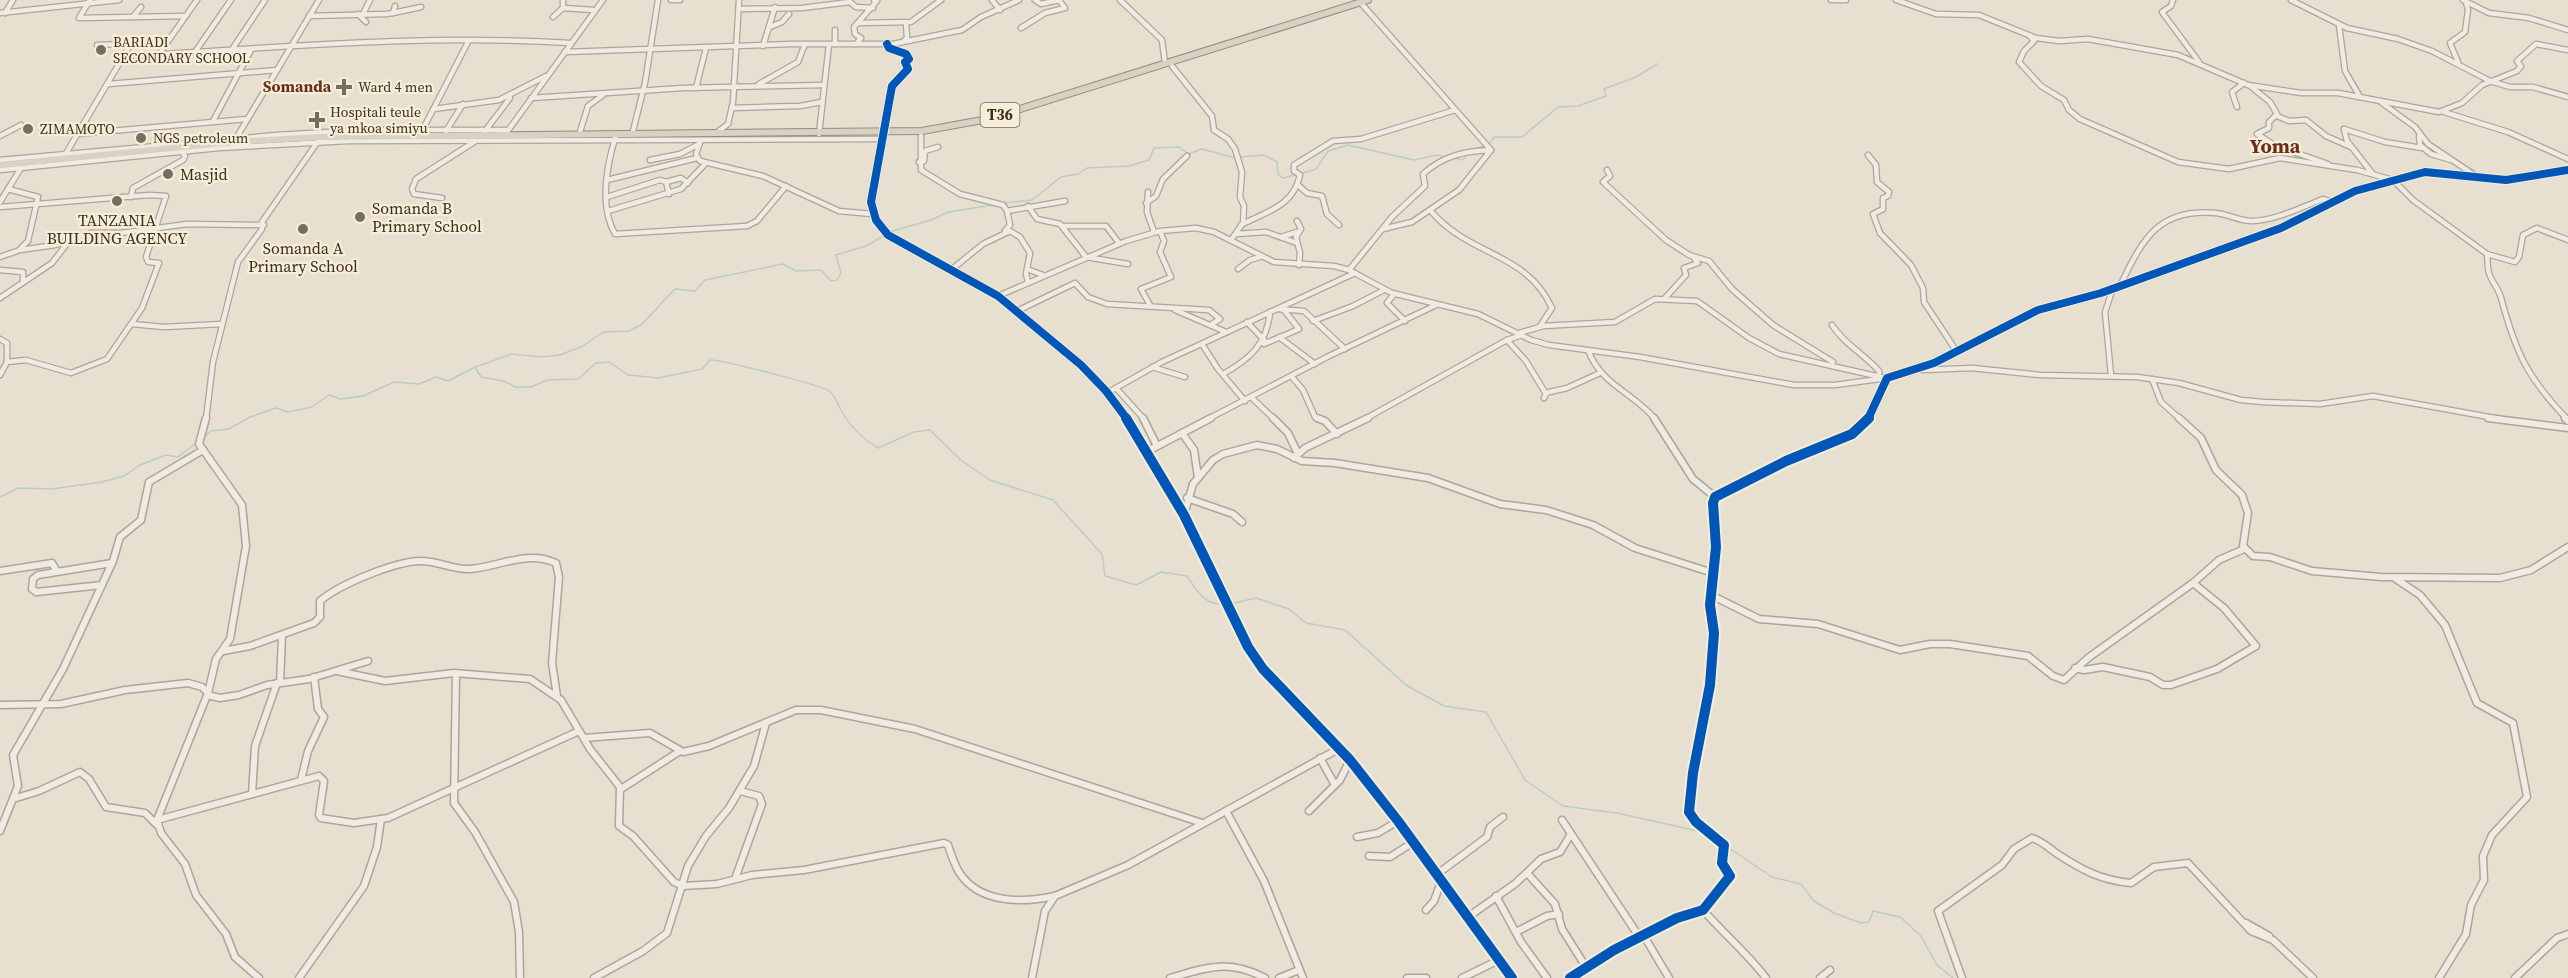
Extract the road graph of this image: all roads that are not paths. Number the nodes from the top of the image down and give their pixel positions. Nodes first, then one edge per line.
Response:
1 (13, 0) edge
2 (119, 0) edge
3 (197, 0) edge
4 (231, 0) edge
5 (265, 0) edge
6 (319, 0) edge
7 (370, 0) edge
8 (563, 0) edge
9 (603, 0) edge
10 (658, 0) edge
11 (671, 0) edge
12 (680, 0) edge
13 (739, 0) edge
14 (874, 0) edge
15 (941, 0) edge
16 (992, 0) edge
17 (1018, 0) edge
18 (1035, 0) edge
19 (1120, 0) edge
20 (1368, 0) edge
21 (1831, 0) edge
22 (1846, 0) edge
23 (1896, 0) edge
24 (2173, 0) edge
25 (2291, 0) edge
26 (2465, 0) edge
27 (89, 1) edge
28 (73, 2) edge
29 (1360, 2) junction
30 (395, 6) dead end
31 (141, 7) dead end
32 (421, 7) dead end
33 (775, 7) junction
34 (563, 8) junction
35 (873, 8) junction
36 (594, 9) junction
37 (740, 9) junction
38 (1000, 10) junction
39 (2, 13) edge
40 (393, 13) junction
41 (361, 14) junction
42 (789, 14) dead end
43 (186, 16) junction
44 (309, 16) junction
45 (553, 16) dead end
46 (133, 17) junction
47 (366, 22) dead end
48 (858, 23) junction
49 (906, 23) junction
50 (2339, 25) junction
51 (771, 27) junction
52 (973, 28) dead end
53 (1021, 28) dead end
54 (836, 30) dead end
55 (962, 30) junction
56 (2568, 30) edge
57 (2030, 36) junction
58 (904, 41) junction
59 (468, 42) junction
60 (570, 43) junction
61 (805, 44) junction
62 (832, 44) junction
63 (887, 44) junction
64 (97, 45) dead end
65 (854, 45) junction
66 (763, 46) junction
67 (738, 47) junction
68 (290, 48) junction
69 (706, 48) junction
70 (649, 49) junction
71 (250, 50) junction
72 (2568, 50) edge
73 (231, 51) junction
74 (565, 51) junction
75 (195, 52) junction
76 (159, 54) junction
77 (126, 57) junction
78 (2199, 62) junction
79 (2458, 62) junction
80 (1169, 65) junction
81 (278, 70) junction
82 (239, 73) junction
83 (548, 75) junction
84 (2490, 81) junction
85 (109, 84) junction
86 (757, 84) junction
87 (2246, 84) junction
88 (736, 85) junction
89 (824, 85) junction
90 (696, 88) junction
91 (642, 91) junction
92 (516, 93) junction
93 (604, 94) junction
94 (2568, 97) edge
95 (531, 98) junction
96 (2360, 98) junction
97 (822, 102) junction
98 (2382, 102) junction
99 (463, 104) junction
100 (2237, 107) dead end
101 (732, 108) junction
102 (434, 109) junction
103 (1455, 110) junction
104 (2441, 112) junction
105 (2277, 116) junction
106 (247, 118) junction
107 (213, 122) junction
108 (21, 125) dead end
109 (446, 130) junction
110 (421, 133) junction
111 (484, 133) junction
112 (506, 133) junction
113 (78, 134) junction
114 (715, 134) junction
115 (819, 134) junction
116 (2419, 134) junction
117 (579, 135) junction
118 (632, 135) junction
119 (0, 136) edge
120 (882, 136) junction
121 (921, 136) dead end
122 (614, 138) junction
123 (235, 140) junction
124 (319, 140) junction
125 (475, 141) junction
126 (700, 142) junction
127 (938, 147) dead end
128 (2353, 148) junction
129 (2422, 148) junction
130 (1491, 150) junction
131 (182, 152) junction
132 (1868, 155) dead end
133 (64, 156) junction
134 (1187, 156) dead end
135 (697, 158) junction
136 (2568, 158) edge
137 (0, 160) edge
138 (650, 160) dead end
139 (2453, 160) junction
140 (919, 162) junction
141 (706, 163) junction
142 (0, 165) edge
143 (23, 166) junction
144 (2344, 168) junction
145 (0, 170) edge
146 (1607, 170) dead end
147 (2568, 170) edge
148 (2376, 175) junction
149 (2475, 175) junction
150 (608, 180) junction
151 (2392, 180) junction
152 (666, 182) junction
153 (688, 183) junction
154 (786, 186) junction
155 (1299, 186) junction
156 (8, 189) junction
157 (1148, 192) dead end
158 (669, 194) junction
159 (130, 196) junction
160 (607, 197) junction
161 (442, 198) dead end
162 (1065, 201) dead end
163 (2332, 201) junction
164 (0, 202) edge
165 (1146, 203) junction
166 (38, 204) junction
167 (0, 207) edge
168 (1028, 207) junction
169 (1430, 210) junction
170 (608, 211) junction
171 (1007, 211) junction
172 (872, 214) junction
173 (1296, 221) dead end
174 (264, 225) junction
175 (1241, 225) junction
176 (1339, 225) dead end
177 (1062, 226) junction
178 (154, 228) junction
179 (1383, 229) junction
180 (1005, 231) junction
181 (1157, 232) junction
182 (1297, 232) junction
183 (1236, 234) junction
184 (1281, 237) junction
185 (1232, 240) junction
186 (2568, 240) edge
187 (69, 241) junction
188 (1119, 243) junction
189 (1297, 243) junction
190 (20, 249) junction
191 (2487, 254) junction
192 (1086, 256) junction
193 (0, 257) edge
194 (1261, 257) junction
195 (1693, 257) junction
196 (1128, 264) dead end
197 (1299, 265) junction
198 (1027, 269) junction
199 (1238, 269) dead end
200 (0, 270) edge
201 (951, 270) junction
202 (1352, 272) junction
203 (1045, 274) junction
204 (23, 282) junction
205 (1028, 282) junction
206 (2121, 284) junction
207 (2113, 288) junction
208 (1384, 290) junction
209 (1394, 294) junction
210 (998, 296) junction
211 (0, 298) edge
212 (1665, 298) junction
213 (1150, 305) junction
214 (1436, 305) junction
215 (1168, 308) junction
216 (1284, 310) junction
217 (1273, 311) junction
218 (1017, 312) junction
219 (1313, 321) junction
220 (1405, 321) junction
221 (1248, 322) junction
222 (132, 324) junction
223 (222, 324) junction
224 (1212, 324) junction
225 (1832, 325) dead end
226 (1539, 327) junction
227 (1226, 332) junction
228 (1520, 334) junction
229 (1280, 337) junction
230 (0, 339) edge
231 (1507, 340) junction
232 (1264, 343) junction
233 (1202, 344) junction
234 (1345, 349) junction
235 (1588, 350) junction
236 (1957, 352) junction
237 (7, 362) junction
238 (1315, 364) junction
239 (1837, 366) junction
240 (1152, 367) junction
241 (1919, 370) junction
242 (1600, 373) junction
243 (1223, 374) junction
244 (0, 375) edge
245 (2111, 375) junction
246 (1879, 376) junction
247 (1185, 377) dead end
248 (1292, 377) junction
249 (1887, 378) junction
250 (2152, 380) junction
251 (1116, 388) junction
252 (1107, 393) junction
253 (1251, 397) junction
254 (1245, 401) junction
255 (2568, 421) edge
256 (2568, 428) edge
257 (1182, 433) junction
258 (1337, 434) junction
259 (1157, 446) junction
260 (203, 450) junction
261 (1146, 452) junction
262 (1296, 456) junction
263 (1198, 478) junction
264 (1715, 497) junction
265 (1187, 498) junction
266 (1184, 515) junction
267 (1242, 522) dead end
268 (2568, 547) edge
269 (2244, 549) junction
270 (112, 563) junction
271 (56, 570) junction
272 (0, 571) edge
273 (1713, 573) junction
274 (2394, 578) junction
275 (2193, 584) junction
276 (102, 585) junction
277 (1711, 595) junction
278 (282, 636) junction
279 (223, 651) junction
280 (368, 661) dead end
281 (2075, 668) junction
282 (337, 671) junction
283 (456, 674) junction
284 (314, 677) junction
285 (278, 683) junction
286 (208, 693) junction
287 (556, 696) junction
288 (42, 704) junction
289 (0, 705) edge
290 (766, 723) junction
291 (579, 731) junction
292 (584, 738) junction
293 (1340, 748) junction
294 (680, 751) junction
295 (1320, 758) junction
296 (1350, 760) junction
297 (301, 780) junction
298 (1335, 785) junction
299 (456, 787) junction
300 (621, 789) junction
301 (740, 791) junction
302 (252, 794) junction
303 (14, 799) junction
304 (1226, 811) junction
305 (1309, 811) dead end
306 (1503, 817) dead end
307 (381, 819) junction
308 (1562, 820) dead end
309 (1398, 821) junction
310 (158, 823) junction
311 (1202, 824) junction
312 (0, 831) edge
313 (1571, 834) junction
314 (1357, 837) dead end
315 (1412, 843) junction
316 (1369, 856) dead end
317 (1527, 873) junction
318 (1436, 875) junction
319 (735, 879) junction
320 (1441, 882) junction
321 (683, 886) junction
322 (1055, 896) junction
323 (1496, 896) junction
324 (1426, 910) dead end
325 (1703, 910) junction
326 (1559, 914) junction
327 (1468, 917) junction
328 (1516, 932) junction
329 (2568, 934) edge
330 (1642, 937) junction
331 (1499, 960) junction
332 (1586, 967) junction
333 (1830, 970) dead end
334 (1301, 974) edge
335 (259, 978) edge
336 (299, 978) edge
337 (519, 978) edge
338 (594, 978) edge
339 (1032, 978) edge
340 (1170, 978) edge
341 (1265, 978) edge
342 (1279, 978) edge
343 (1407, 978) edge
344 (1425, 978) edge
345 (1462, 978) edge
346 (1512, 978) edge
347 (1547, 978) edge
348 (1570, 978) edge
349 (1669, 978) edge
350 (1766, 978) edge
351 (1820, 978) edge
352 (1962, 978) edge
353 (2313, 978) edge
354 (2439, 978) edge
355 (2516, 978) edge

1 - 39 street
2 - 27 street
3 - 43 street
4 - 75 street
5 - 73 street
6 - 44 street
7 - 41 street
8 - 34 street
9 - 36 street
10 - 70 street
11 - 12 street
13 - 37 street
14 - 35 street
15 - 49 street
16 - 38 street
17 - 38 street
18 - 53 street
19 - 80 street
20 - 29 highway, T36
21 - 22 street
23 - 57 street
24 - 78 street
25 - 50 street
26 - 56 street
26 - 79 street
27 - 28 street
27 - 46 street
28 - 39 street
29 - 80 highway, T36
29 - 103 street
30 - 40 street
31 - 46 street
32 - 40 street
33 - 35 street
33 - 37 street
33 - 51 street
34 - 36 street
34 - 45 street
35 - 48 street
36 - 60 street
37 - 67 street
38 - 55 street
40 - 41 street
41 - 44 street
41 - 47 street
42 - 51 street
43 - 46 street
43 - 76 street
44 - 68 street
48 - 49 street
48 - 65 street
49 - 58 street
50 - 79 street
50 - 96 street
51 - 66 street
52 - 55 street
54 - 62 street
55 - 58 street
57 - 78 street
57 - 144 street
58 - 63 street
59 - 60 street
59 - 68 street
59 - 102 street
60 - 74 street
61 - 62 street
61 - 66 street
61 - 86 street
62 - 65 street
62 - 89 street
63 - 65 street
63 - 120 street
64 - 77 street
66 - 67 street
67 - 69 street
67 - 88 street
68 - 71 street
68 - 81 street
69 - 70 street
69 - 90 street
70 - 74 street
70 - 91 street
71 - 73 street
71 - 82 street
72 - 84 street
73 - 75 street
74 - 83 street
75 - 76 street
76 - 77 street
77 - 85 street
78 - 87 street
79 - 84 street
80 - 120 highway, T36
80 - 175 street
81 - 82 street
81 - 106 street
82 - 85 street
82 - 107 street
83 - 92 street
83 - 95 street
84 - 94 street
84 - 104 street
85 - 113 street
86 - 88 street
86 - 89 street
87 - 96 street
87 - 100 street
87 - 105 street
88 - 90 street
88 - 101 street
89 - 97 street
90 - 91 street
91 - 93 street
91 - 118 street
92 - 99 street
92 - 111 street
93 - 95 street
93 - 117 street
95 - 112 street
96 - 98 street
97 - 101 street
97 - 115 street
98 - 104 street
98 - 116 street
99 - 102 street
99 - 109 street
101 - 114 street
102 - 110 street
103 - 130 street
103 - 155 street
104 - 136 street
105 - 128 street
105 - 144 street
106 - 107 street
106 - 123 street
107 - 113 street
108 - 119 street
109 - 110 street
109 - 111 street
110 - 111 highway, T36
110 - 123 street
110 - 124 highway, T36
111 - 112 highway, T36
112 - 117 highway, T36
113 - 133 street
114 - 115 highway, T36
114 - 118 highway, T36
115 - 120 highway, T36
116 - 129 street
116 - 139 street
117 - 122 highway, T36
118 - 122 highway, T36
120 - 126 street
120 - 172 street
121 - 140 street
122 - 125 street
122 - 126 street
122 - 150 street
123 - 124 highway, T36
123 - 133 highway, T36
124 - 125 street
124 - 131 street
124 - 174 street
125 - 161 street
126 - 135 street
126 - 138 street
127 - 140 street
128 - 129 street
128 - 148 street
129 - 139 street
130 - 169 street
130 - 179 street
131 - 143 street
131 - 159 street
132 - 236 street
133 - 137 street
133 - 143 highway, T36
134 - 165 street
135 - 141 street
135 - 150 street
139 - 149 street
140 - 171 street
141 - 153 street
141 - 154 street
142 - 143 highway, T36
143 - 145 street
143 - 156 street
144 - 148 street
146 - 195 street
147 - 149 street
148 - 151 street
149 - 151 street
150 - 160 street
151 - 163 street
151 - 191 street
152 - 153 street
152 - 158 street
152 - 160 street
153 - 158 street
154 - 170 street
154 - 172 street
155 - 175 street
155 - 176 street
156 - 164 street
156 - 166 street
157 - 165 street
158 - 170 street
159 - 166 street
159 - 178 street
160 - 170 street
162 - 168 street
163 - 206 street
163 - 206 street
165 - 181 street
166 - 167 street
166 - 190 street
168 - 171 street
168 - 177 street
169 - 179 street
169 - 226 street
171 - 180 street
172 - 201 street
173 - 182 street
174 - 178 street
174 - 223 street
175 - 183 street
177 - 188 street
177 - 192 street
178 - 187 street
178 - 222 street
179 - 202 street
180 - 198 street
180 - 201 street
181 - 185 street
181 - 188 street
181 - 213 street
182 - 184 street
182 - 189 street
183 - 184 street
183 - 185 street
184 - 189 street
185 - 194 street
186 - 191 street
187 - 190 street
187 - 204 street
188 - 192 street
189 - 197 street
190 - 193 street
191 - 255 street
192 - 196 street
192 - 203 street
194 - 197 street
194 - 199 street
195 - 212 street
195 - 239 street
197 - 202 street
198 - 203 street
198 - 205 street
200 - 204 street
201 - 210 street
202 - 208 street
202 - 217 street
203 - 205 street
204 - 211 street
205 - 210 street
206 - 207 street
207 - 236 street
207 - 245 street
208 - 209 street
208 - 219 street
209 - 214 street
209 - 220 street
210 - 218 street
212 - 226 street
212 - 239 street
213 - 215 street
213 - 218 street
214 - 220 street
214 - 228 street
215 - 224 street
215 - 224 street
216 - 217 street
216 - 219 street
216 - 229 street
217 - 221 street
217 - 232 street
218 - 252 street
219 - 234 street
220 - 234 street
221 - 227 street
221 - 232 street
222 - 223 street
222 - 237 street
223 - 260 street
224 - 227 street
225 - 246 street
226 - 228 street
227 - 233 street
228 - 231 street
228 - 235 street
229 - 232 street
229 - 238 street
230 - 237 street
231 - 242 street
231 - 258 street
232 - 243 street
233 - 240 street
233 - 243 street
234 - 238 street
235 - 242 street
235 - 249 street
236 - 241 street
237 - 244 street
238 - 248 street
239 - 246 street
240 - 247 street
240 - 251 street
241 - 245 street
241 - 249 street
242 - 264 street
243 - 254 street
245 - 250 street
246 - 249 street
248 - 253 street
248 - 258 street
249 - 264 street
250 - 256 street
250 - 269 street
251 - 252 street
251 - 259 street
252 - 261 street
253 - 254 street
253 - 262 street
254 - 257 street
257 - 259 street
257 - 263 street
258 - 262 street
259 - 261 street
260 - 270 street
260 - 279 street
261 - 266 street
262 - 263 street
262 - 273 street
263 - 265 street
264 - 273 street
265 - 266 street
265 - 267 street
266 - 293 street
268 - 274 street
269 - 274 street
269 - 275 street
270 - 271 street
270 - 276 street
271 - 272 street
271 - 276 street
273 - 277 street
274 - 354 street
275 - 281 street
275 - 281 street
276 - 288 street
277 - 281 street
277 - 325 street
278 - 279 street
278 - 285 street
278 - 287 street
279 - 286 street
280 - 282 street
282 - 283 street
282 - 284 street
283 - 287 street
283 - 299 street
284 - 285 street
284 - 297 street
285 - 286 street
285 - 302 street
286 - 288 street
286 - 310 street
287 - 291 street
288 - 289 street
288 - 303 street
290 - 294 street
290 - 301 street
290 - 311 street
291 - 292 street
291 - 299 street
292 - 294 street
292 - 300 street
293 - 295 street
293 - 296 street
294 - 300 street
295 - 298 street
295 - 304 street
296 - 298 street
296 - 309 street
297 - 302 street
297 - 307 street
298 - 305 street
299 - 307 street
299 - 337 street
300 - 321 street
301 - 319 street
301 - 321 street
302 - 310 street
303 - 310 street
303 - 312 street
304 - 311 street
304 - 334 street
306 - 318 street
307 - 336 street
308 - 313 street
309 - 314 street
309 - 315 street
310 - 335 street
311 - 322 street
313 - 317 street
313 - 330 street
315 - 316 street
315 - 318 street
317 - 323 street
317 - 326 street
318 - 320 street
319 - 321 street
319 - 322 street
320 - 324 street
320 - 327 street
321 - 338 street
322 - 339 street
323 - 327 street
323 - 328 street
325 - 330 street
325 - 350 street
326 - 328 street
326 - 332 street
327 - 331 street
328 - 347 street
329 - 355 street
330 - 332 street
330 - 349 street
331 - 345 street
331 - 346 street
332 - 348 street
333 - 351 street
334 - 342 street
340 - 341 street
343 - 344 street
352 - 353 street

